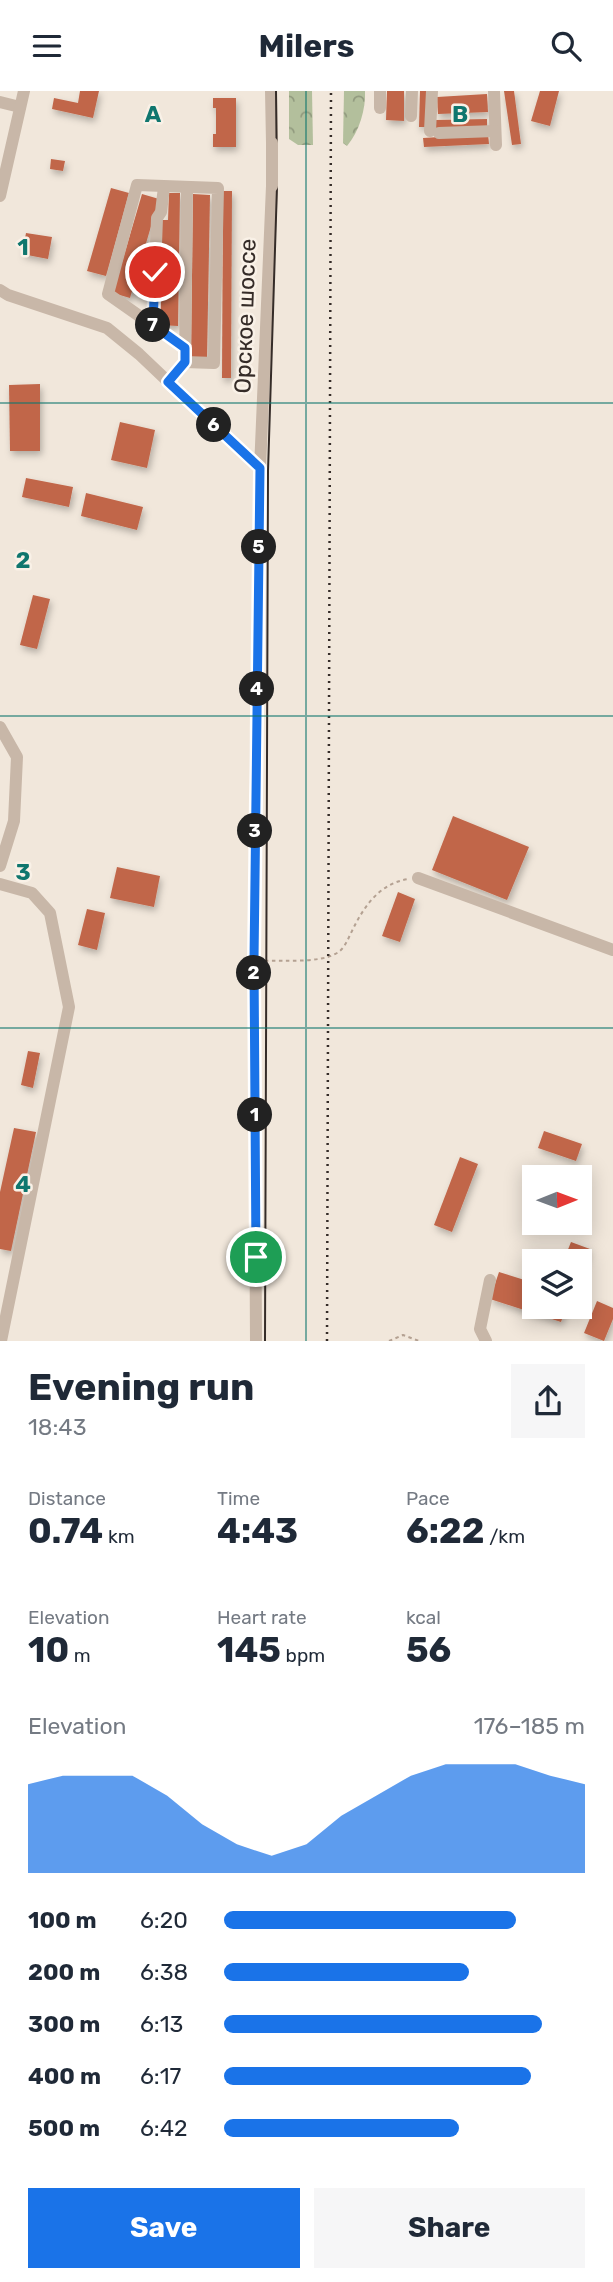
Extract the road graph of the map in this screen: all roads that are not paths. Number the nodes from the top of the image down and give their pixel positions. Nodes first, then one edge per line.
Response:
1 (24, 91) edge
2 (271, 91) edge
3 (380, 91) edge
4 (412, 91) edge
5 (432, 91) edge
6 (494, 91) edge
7 (0, 102) edge
8 (20, 107) junction
9 (380, 109) dead end
10 (411, 116) dead end
11 (495, 131) junction
12 (496, 145) dead end
13 (164, 187) junction
14 (187, 188) junction
15 (0, 196) edge
16 (0, 290) edge
17 (153, 325) junction
18 (185, 348) junction
19 (185, 362) junction
20 (168, 382) junction
21 (260, 468) junction
22 (0, 727) edge
23 (0, 866) edge
24 (418, 878) road end
25 (0, 884) edge
26 (613, 950) edge
27 (490, 1280) dead end
28 (1, 1341) edge
29 (256, 1341) edge
30 (486, 1341) edge

1 - 8 street
2 - 21 street, Орское шоссе, bridge
3 - 9 street
4 - 10 street
5 - 11 street
6 - 11 street
7 - 8 street
8 - 15 street
11 - 12 street
13 - 14 street
13 - 17 street
13 - 17 street
14 - 18 street
14 - 19 street
16 - 20 street
17 - 18 street
18 - 19 street
19 - 20 street
20 - 21 street
21 - 29 street, Орское шоссе
22 - 23 street
24 - 26 street
25 - 28 street
27 - 30 street

